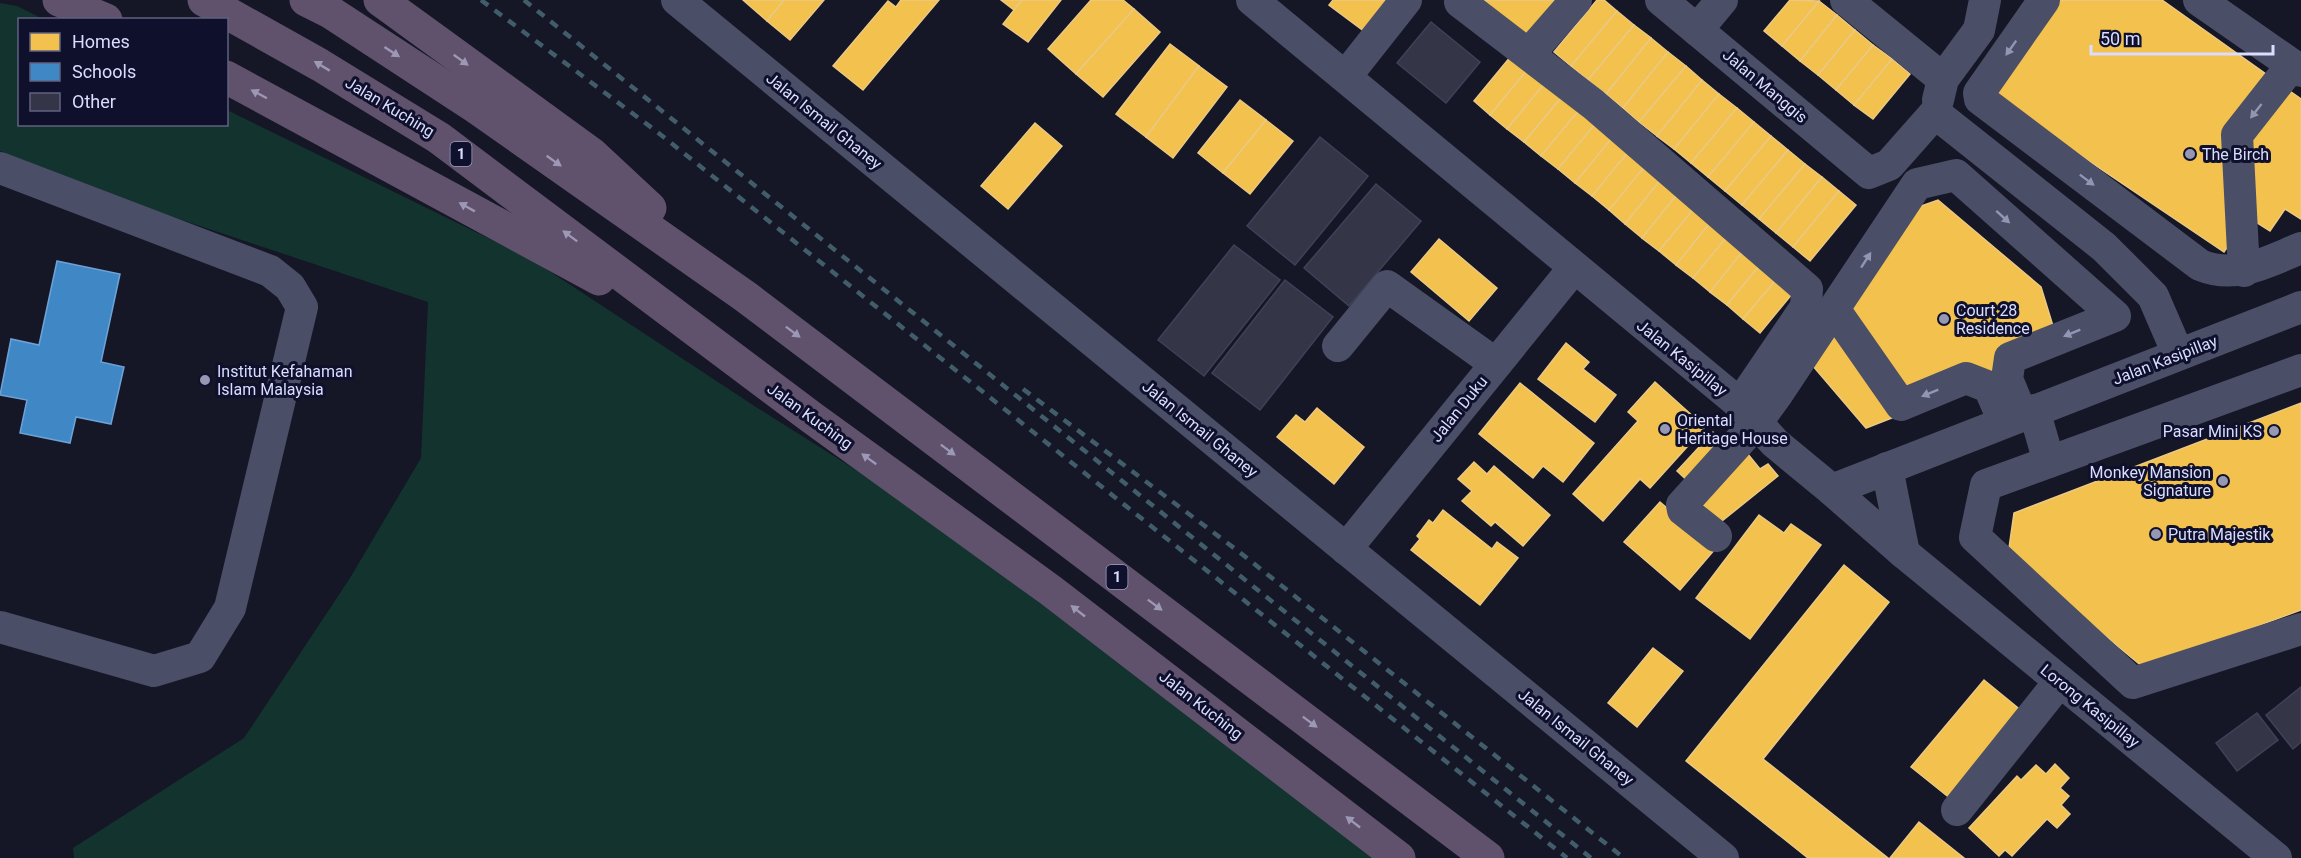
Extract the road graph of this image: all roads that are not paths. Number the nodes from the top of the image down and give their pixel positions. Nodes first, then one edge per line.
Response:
1 (59, 0) edge
2 (204, 0) edge
3 (306, 0) edge
4 (380, 0) edge
5 (677, 0) edge
6 (1251, 0) edge
7 (1406, 0) edge
8 (1461, 0) edge
9 (1576, 0) edge
10 (1661, 0) edge
11 (1722, 0) edge
12 (1846, 0) edge
13 (1984, 0) edge
14 (2044, 0) edge
15 (2199, 0) edge
16 (101, 18) edge
17 (1697, 30) junction
18 (1529, 54) junction
19 (2297, 68) edge
20 (1346, 76) junction
21 (228, 78) edge
22 (1943, 80) junction
23 (1935, 113) junction
24 (0, 168) edge
25 (2301, 248) edge
26 (1573, 269) junction
27 (2244, 271) junction
28 (746, 297) junction
29 (2301, 307) edge
30 (1834, 309) junction
31 (700, 334) junction
32 (1338, 346) dead end
33 (2178, 354) junction
34 (1496, 364) junction
35 (2301, 370) edge
36 (1748, 413) junction
37 (2020, 416) junction
38 (2049, 462) junction
39 (1887, 468) junction
40 (1833, 490) junction
41 (1716, 536) dead end
42 (1346, 549) junction
43 (1904, 553) junction
44 (0, 627) edge
45 (2301, 629) edge
46 (2060, 681) junction
47 (1958, 810) dead end
48 (1399, 858) edge
49 (1488, 858) edge
50 (1723, 858) edge
51 (2276, 858) edge

1 - 16 highway
31 -> 2 highway, Jalan Kuching / 1
3 -> 28 highway, 1
4 -> 28 highway
5 - 42 street, Jalan Ismail Ghaney
6 - 20 street, Jalan Kasipillay
7 - 20 street
8 - 18 street
9 - 18 street
10 - 17 street, Jalan Manggis
11 - 17 street
12 - 22 street
13 - 22 street
14 -> 27 street
15 - 19 street
17 - 23 street, Jalan Manggis
18 - 36 street
19 -> 27 street
20 - 26 street, Jalan Kasipillay
31 -> 21 highway
22 - 23 street
23 - 33 street
24 - 44 street
25 - 27 street
26 - 34 street, Jalan Duku
26 - 36 street, Jalan Kasipillay
28 -> 49 highway, 1
29 - 33 street, Jalan Kasipillay
30 - 36 street
37 -> 30 street
30 -> 37 street
48 -> 31 highway, Jalan Kuching / 1
32 - 34 street
33 - 37 street, Jalan Kasipillay
34 - 42 street, Jalan Duku
35 - 38 street
36 - 40 street, Jalan Kasipillay
36 - 41 street
37 - 38 street
37 - 39 street, Jalan Kasipillay
38 - 45 street
39 - 40 street, Jalan Kasipillay
39 - 43 street
40 - 43 street, Lorong Kasipillay
42 - 50 street, Jalan Ismail Ghaney
43 - 46 street, Lorong Kasipillay
46 - 47 street
46 - 51 street, Lorong Kasipillay

